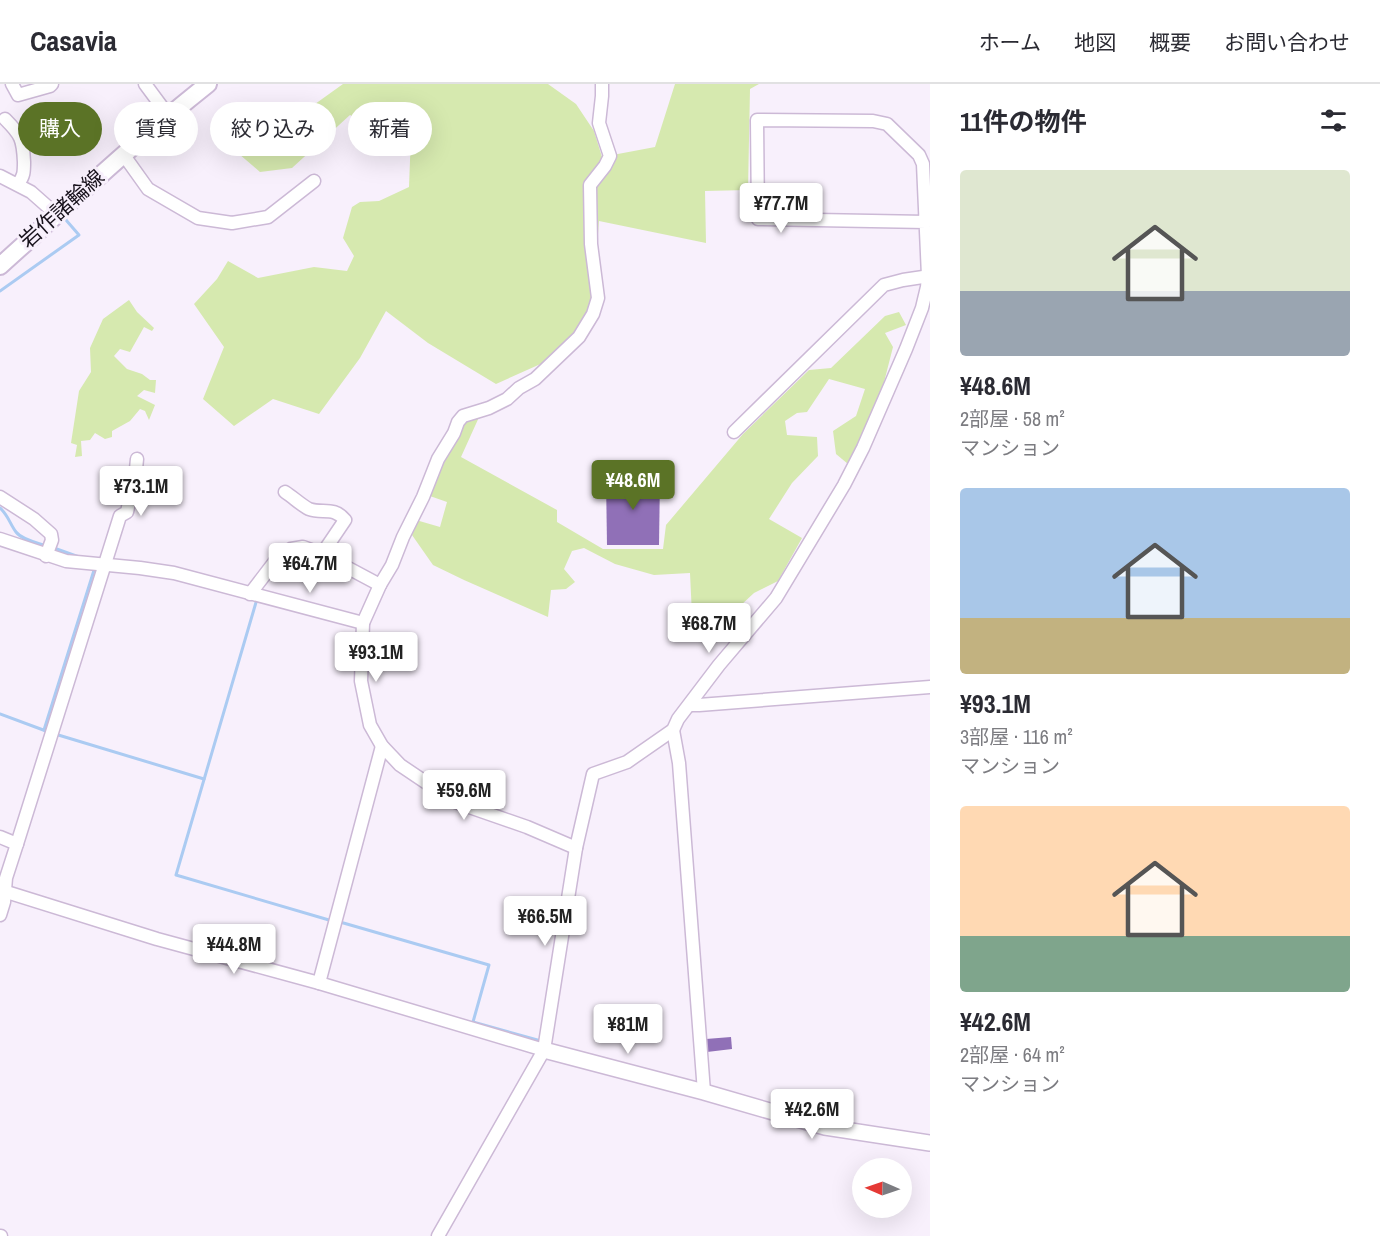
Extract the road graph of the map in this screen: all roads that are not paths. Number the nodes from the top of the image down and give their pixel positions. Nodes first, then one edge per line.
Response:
1 (12, 84) edge
2 (52, 84) edge
3 (145, 84) edge
4 (208, 84) edge
5 (602, 84) edge
6 (158, 102) edge
7 (185, 102) edge
8 (5, 119) dead end
9 (121, 156) edge
10 (124, 156) edge
11 (926, 164) edge
12 (0, 176) edge
13 (314, 181) dead end
14 (18, 184) junction
15 (57, 215) junction
16 (926, 222) junction
17 (0, 266) edge
18 (929, 276) edge
19 (734, 432) dead end
20 (137, 459) dead end
21 (285, 492) dead end
22 (0, 497) edge
23 (0, 539) edge
24 (322, 554) junction
25 (46, 556) junction
26 (105, 565) junction
27 (380, 585) junction
28 (250, 594) junction
29 (363, 623) junction
30 (930, 687) edge
31 (690, 705) junction
32 (673, 730) junction
33 (382, 746) junction
34 (0, 837) edge
35 (17, 844) junction
36 (576, 848) junction
37 (2, 891) edge
38 (0, 915) edge
39 (319, 982) junction
40 (544, 1050) junction
41 (704, 1092) junction
42 (930, 1143) edge
43 (438, 1236) edge

1 - 2 street
3 - 6 street
4 - 7 main road, 岩作諸輪線
5 - 27 street
8 - 14 street
9 - 15 main road, 岩作諸輪線
10 - 13 street
11 - 16 street
11 - 16 street
12 - 14 street
14 - 15 street
15 - 17 main road, 岩作諸輪線
16 - 18 street
18 - 19 street
18 - 31 street
20 - 26 street
21 - 24 street
22 - 25 street
23 - 25 street
24 - 27 street
24 - 28 street
25 - 26 street
26 - 28 street
26 - 35 street
27 - 29 street
28 - 29 street
29 - 33 street
30 - 31 street
31 - 32 street
32 - 36 street
32 - 41 street
33 - 36 street
33 - 39 street
34 - 35 street
35 - 37 street
36 - 40 street
37 - 38 street
37 - 39 street
39 - 40 street
40 - 41 street
40 - 43 street
41 - 42 street

